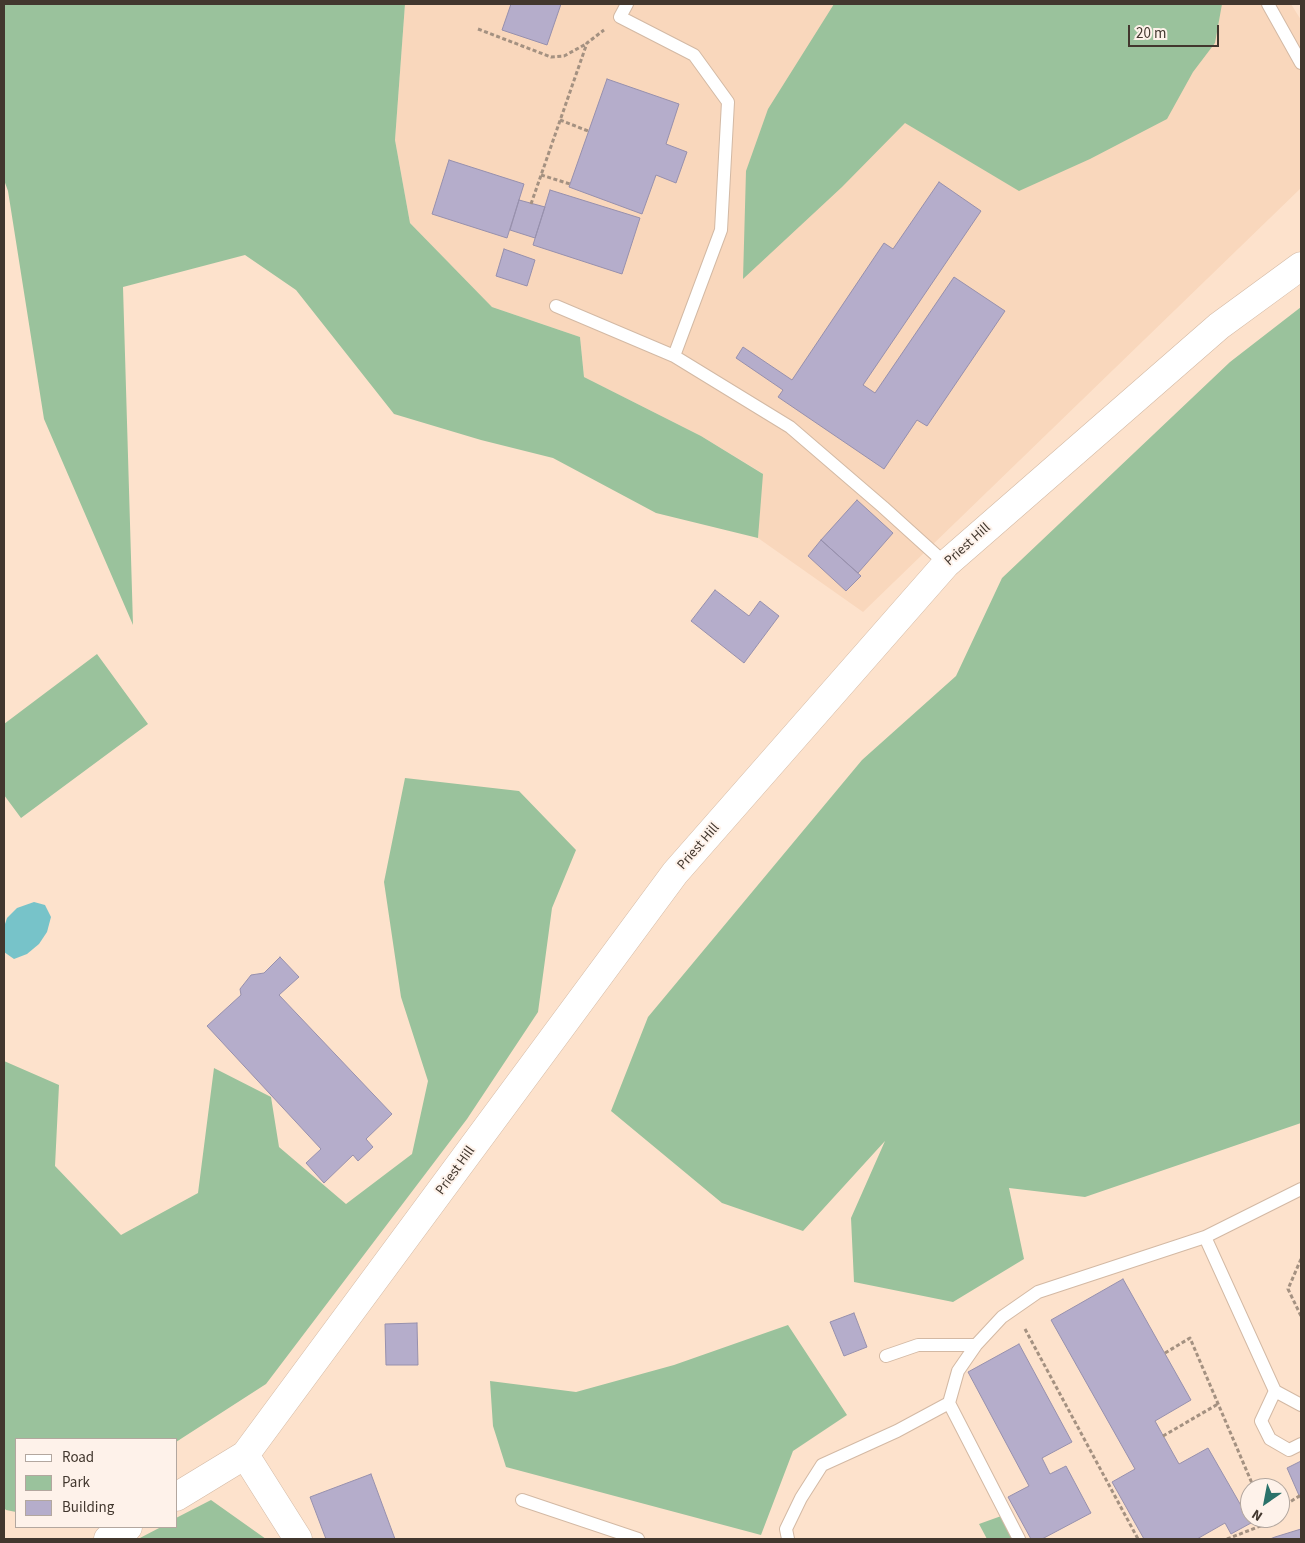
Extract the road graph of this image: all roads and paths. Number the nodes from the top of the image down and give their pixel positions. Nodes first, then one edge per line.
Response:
1 (627, 4) edge
2 (1268, 4) edge
3 (620, 17) junction
4 (478, 29) dead end
5 (587, 43) junction
6 (1301, 63) edge
7 (560, 120) junction
8 (588, 131) dead end
9 (542, 175) junction
10 (570, 184) dead end
11 (532, 204) dead end
12 (1301, 266) edge
13 (556, 306) dead end
14 (674, 356) junction
15 (946, 564) junction
16 (1301, 1189) edge
17 (1205, 1237) junction
18 (1301, 1259) edge
19 (1014, 1308) junction
20 (1301, 1316) edge
21 (976, 1345) junction
22 (1165, 1353) dead end
23 (886, 1356) dead end
24 (1274, 1391) junction
25 (949, 1403) junction
26 (1218, 1404) junction
27 (1301, 1405) edge
28 (1163, 1436) dead end
29 (1301, 1444) edge
30 (245, 1455) junction
31 (1250, 1478) edge
32 (1301, 1495) edge
33 (178, 1496) edge
34 (522, 1500) dead end
35 (1290, 1502) edge
36 (126, 1528) edge
37 (1255, 1528) edge
38 (108, 1539) edge
39 (298, 1539) edge
40 (638, 1539) edge
41 (788, 1539) edge
42 (1020, 1539) edge
43 (1138, 1539) edge
44 (1227, 1539) edge

1 - 3 lane
2 - 6 lane
3 - 5 path
3 - 14 lane
4 - 5 path
5 - 7 path
7 - 8 path
7 - 9 path
9 - 10 path
9 - 11 path
12 - 15 main road, Priest Hill
13 - 14 lane
14 - 15 lane
15 - 30 main road, Priest Hill
16 - 17 lane
17 - 19 lane
17 - 24 lane
18 - 20 path
19 - 21 lane
19 - 43 path
21 - 23 lane
21 - 25 lane
22 - 26 path
24 - 27 lane
24 - 29 lane
25 - 41 lane
25 - 42 lane
26 - 28 path
26 - 31 path
30 - 33 main road, Priest Hill
30 - 39 main road
32 - 35 path
34 - 40 lane
36 - 38 main road
37 - 44 path

